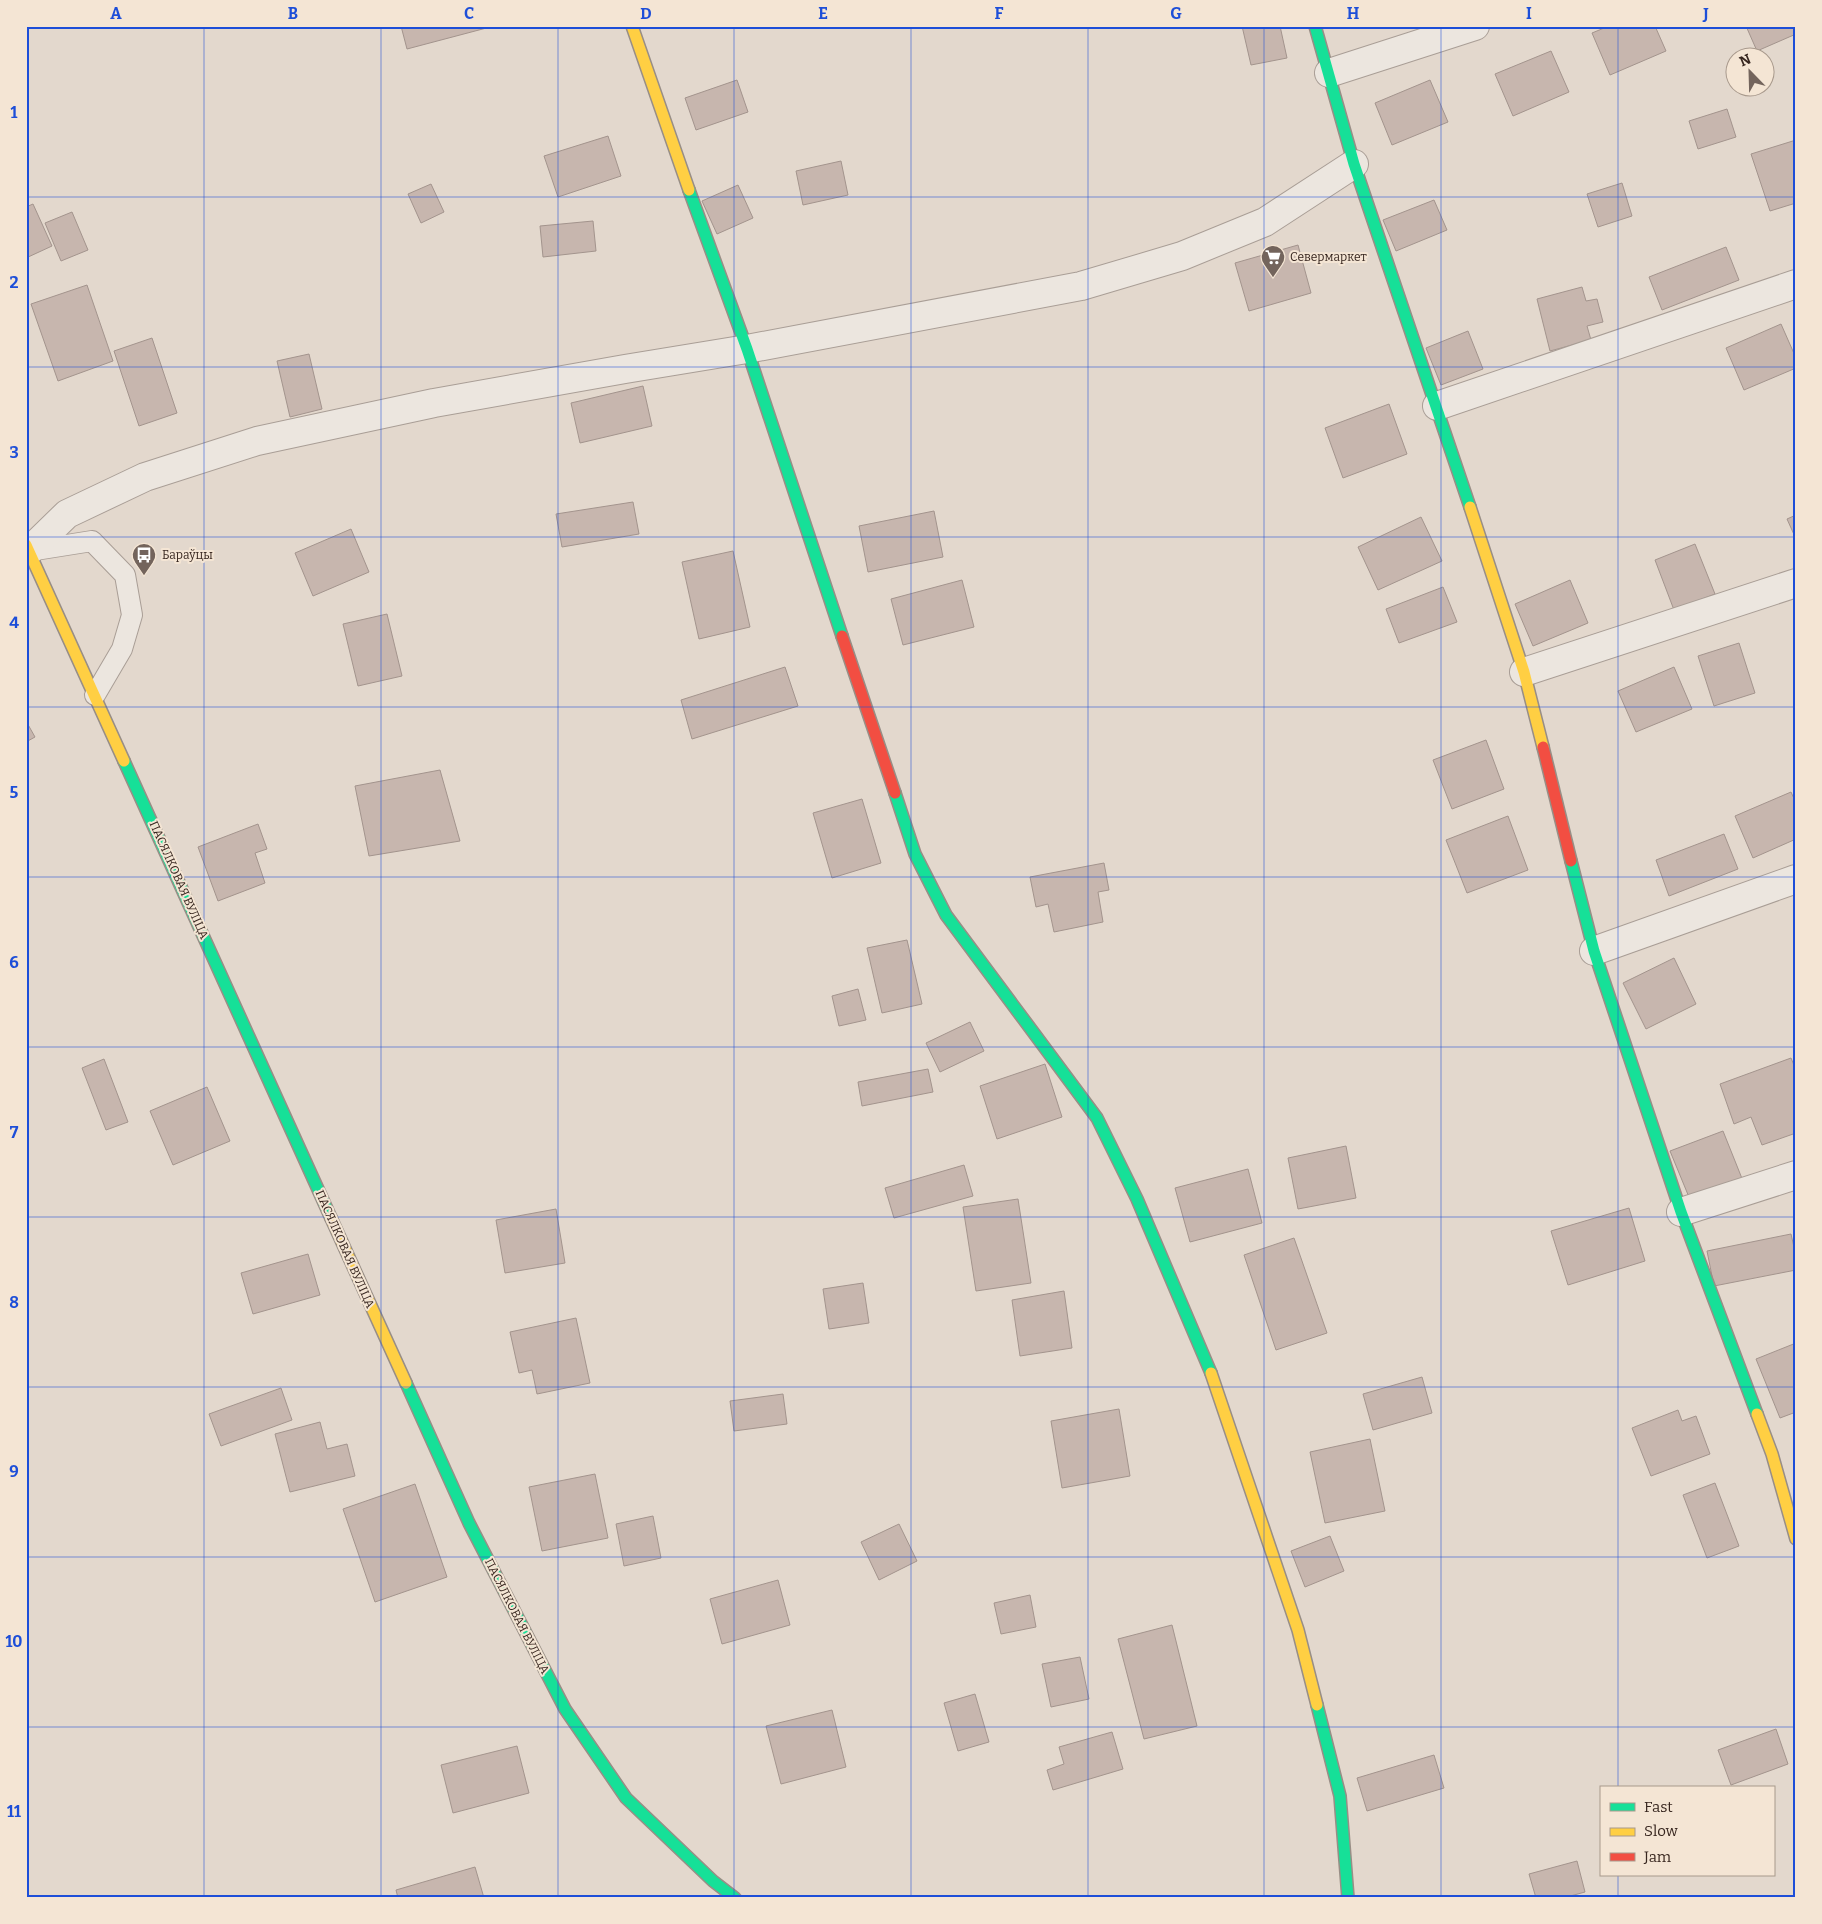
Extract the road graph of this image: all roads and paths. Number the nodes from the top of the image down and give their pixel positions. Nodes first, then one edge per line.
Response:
1 (632, 26) edge
2 (1315, 26) edge
3 (1475, 26) edge
4 (1329, 73) junction
5 (1354, 164) junction
6 (1796, 284) edge
7 (747, 349) junction
8 (1437, 406) junction
9 (27, 549) edge
10 (1796, 583) edge
11 (1524, 672) junction
12 (95, 695) junction
13 (1796, 879) edge
14 (1594, 952) junction
15 (1796, 1175) edge
16 (1681, 1212) junction
17 (1796, 1539) edge
18 (736, 1898) edge
19 (1348, 1898) edge

1 - 7 street
2 - 4 street
3 - 4 street
4 - 5 street
5 - 7 street
5 - 8 street
6 - 8 street
7 - 9 street
7 - 19 street
8 - 11 street
9 - 12 street, ПАСЯЛКОВАЯ ВУЛІЦА
9 - 12 lane
10 - 11 street
11 - 14 street
12 - 18 street, ПАСЯЛКОВАЯ ВУЛІЦА
13 - 14 street
14 - 16 street
15 - 16 street
16 - 17 street

